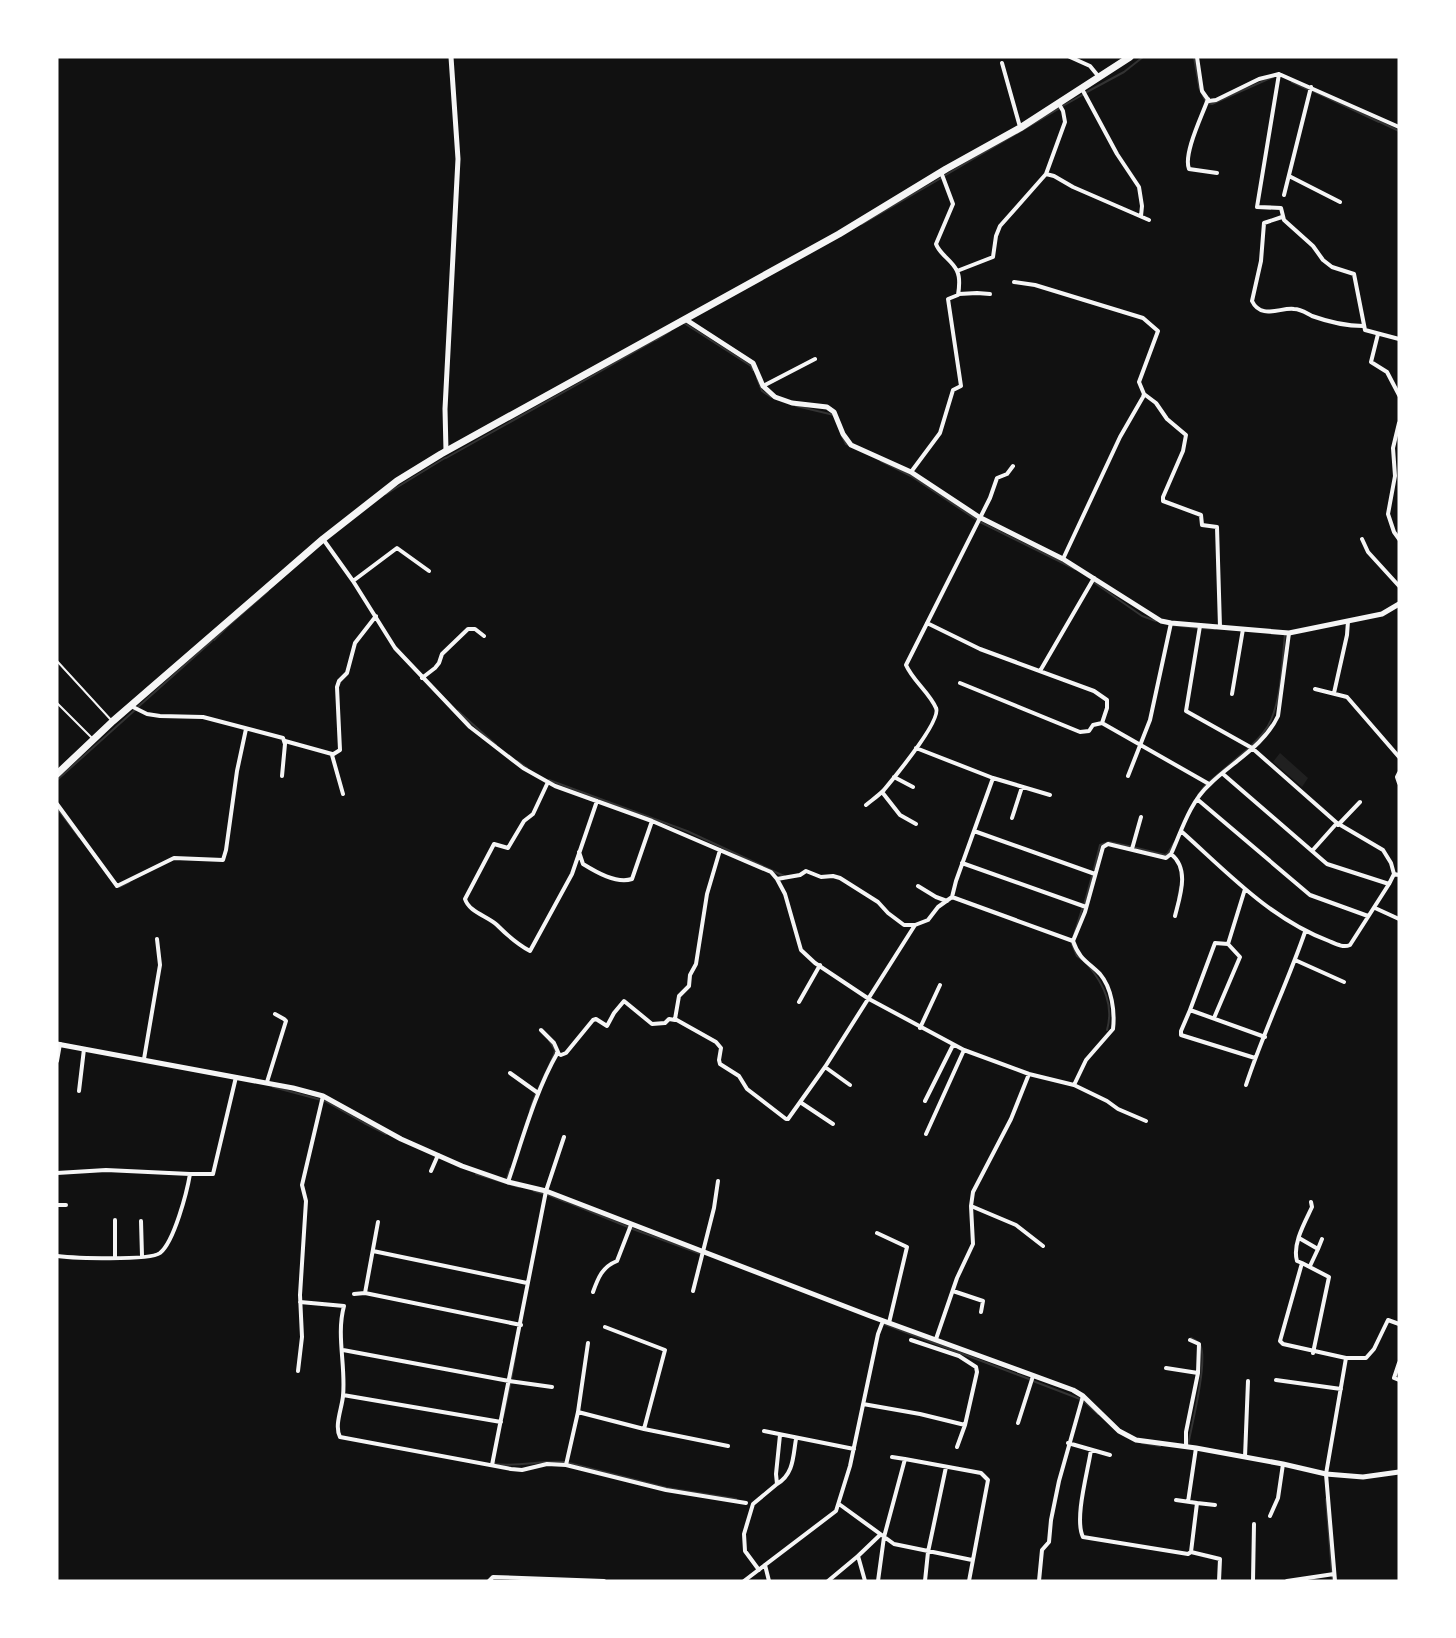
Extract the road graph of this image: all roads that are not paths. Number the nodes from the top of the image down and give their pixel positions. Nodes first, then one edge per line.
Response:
1 (451, 57) edge
2 (1070, 57) edge
3 (1130, 57) edge
4 (1197, 57) edge
5 (1002, 63) dead end
6 (1279, 74) junction
7 (1099, 78) junction
8 (1311, 87) junction
9 (1082, 89) junction
10 (1208, 99) junction
11 (1059, 104) junction
12 (1020, 128) junction
13 (1399, 128) edge
14 (941, 172) junction
15 (1217, 173) dead end
16 (1046, 174) junction
17 (1289, 176) junction
18 (1284, 195) dead end
19 (1340, 202) dead end
20 (1141, 216) junction
21 (1282, 217) junction
22 (1149, 220) dead end
23 (957, 271) junction
24 (1014, 282) dead end
25 (959, 294) junction
26 (990, 294) dead end
27 (685, 319) junction
28 (1363, 326) junction
29 (1378, 334) junction
30 (1399, 339) edge
31 (815, 359) dead end
32 (763, 386) junction
33 (1144, 394) junction
34 (1399, 395) edge
35 (1399, 423) edge
36 (446, 451) junction
37 (1013, 466) dead end
38 (911, 472) junction
39 (980, 517) junction
40 (1399, 538) edge
41 (323, 539) junction
42 (1362, 539) dead end
43 (1063, 560) junction
44 (429, 571) dead end
45 (1094, 578) junction
46 (353, 580) junction
47 (1399, 586) edge
48 (1399, 604) edge
49 (376, 616) junction
50 (1348, 621) junction
51 (927, 623) junction
52 (1171, 623) junction
53 (1200, 626) junction
54 (1220, 627) junction
55 (1243, 629) junction
56 (1289, 633) junction
57 (484, 636) dead end
58 (57, 661) edge
59 (1040, 671) junction
60 (422, 678) junction
61 (960, 683) dead end
62 (1315, 689) dead end
63 (1232, 694) dead end
64 (1334, 694) junction
65 (57, 703) edge
66 (131, 706) junction
67 (113, 721) junction
68 (1102, 723) junction
69 (246, 729) junction
70 (93, 740) junction
71 (285, 741) junction
72 (1141, 745) junction
73 (916, 748) junction
74 (1252, 748) junction
75 (332, 754) junction
76 (1399, 757) edge
77 (1399, 773) edge
78 (57, 774) edge
79 (1223, 774) junction
80 (282, 776) dead end
81 (1128, 776) dead end
82 (894, 777) junction
83 (993, 778) junction
84 (548, 783) junction
85 (1399, 783) edge
86 (1209, 784) junction
87 (913, 787) dead end
88 (1022, 787) junction
89 (882, 792) junction
90 (343, 794) dead end
91 (1050, 795) dead end
92 (1197, 799) junction
93 (597, 801) junction
94 (1360, 802) dead end
95 (57, 804) edge
96 (866, 805) dead end
97 (1012, 818) dead end
98 (1141, 818) dead end
99 (652, 821) junction
100 (916, 824) dead end
101 (1337, 824) junction
102 (974, 831) junction
103 (1181, 831) junction
104 (1132, 849) junction
105 (720, 850) junction
106 (1312, 851) junction
107 (579, 852) junction
108 (1171, 854) junction
109 (962, 863) junction
110 (1095, 874) junction
111 (1397, 874) edge
112 (777, 879) junction
113 (1389, 884) junction
114 (918, 886) dead end
115 (1245, 889) junction
116 (952, 897) junction
117 (947, 901) junction
118 (1086, 907) junction
119 (1375, 908) junction
120 (1175, 916) dead end
121 (1368, 916) junction
122 (1399, 919) edge
123 (915, 925) junction
124 (1305, 932) junction
125 (157, 939) dead end
126 (1073, 941) junction
127 (1228, 944) junction
128 (1295, 960) junction
129 (820, 966) junction
130 (1344, 982) dead end
131 (940, 985) dead end
132 (869, 999) junction
133 (799, 1002) dead end
134 (1190, 1010) junction
135 (275, 1014) dead end
136 (1214, 1018) junction
137 (675, 1020) junction
138 (920, 1028) junction
139 (541, 1030) dead end
140 (1265, 1037) junction
141 (58, 1044) edge
142 (953, 1045) junction
143 (84, 1049) junction
144 (964, 1050) junction
145 (557, 1053) junction
146 (1255, 1058) junction
147 (144, 1059) junction
148 (57, 1060) edge
149 (825, 1067) junction
150 (510, 1073) dead end
151 (1029, 1074) junction
152 (237, 1077) junction
153 (267, 1082) junction
154 (850, 1085) dead end
155 (1074, 1085) junction
156 (1246, 1085) dead end
157 (79, 1091) dead end
158 (538, 1093) junction
159 (323, 1097) junction
160 (925, 1101) dead end
161 (800, 1102) junction
162 (1146, 1122) dead end
163 (833, 1124) dead end
164 (927, 1134) dead end
165 (564, 1137) dead end
166 (438, 1155) junction
167 (431, 1171) dead end
168 (57, 1173) edge
169 (190, 1174) junction
170 (718, 1180) dead end
171 (508, 1182) junction
172 (546, 1191) junction
173 (1311, 1202) dead end
174 (57, 1205) edge
175 (66, 1205) dead end
176 (971, 1206) junction
177 (115, 1220) dead end
178 (141, 1221) dead end
179 (378, 1222) dead end
180 (631, 1225) junction
181 (877, 1233) dead end
182 (1299, 1238) junction
183 (1322, 1239) dead end
184 (1043, 1246) dead end
185 (1317, 1249) junction
186 (373, 1251) junction
187 (703, 1251) junction
188 (57, 1256) edge
189 (115, 1257) junction
190 (142, 1257) junction
191 (1302, 1263) junction
192 (1310, 1266) junction
193 (527, 1283) junction
194 (693, 1291) dead end
195 (592, 1292) dead end
196 (953, 1292) junction
197 (365, 1293) junction
198 (354, 1294) dead end
199 (300, 1302) junction
200 (981, 1312) dead end
201 (886, 1322) junction
202 (1399, 1324) edge
203 (521, 1325) junction
204 (605, 1327) dead end
205 (936, 1339) junction
206 (911, 1340) dead end
207 (1190, 1340) dead end
208 (588, 1343) dead end
209 (343, 1350) junction
210 (1313, 1353) junction
211 (1346, 1358) junction
212 (1399, 1363) edge
213 (1166, 1368) dead end
214 (298, 1371) dead end
215 (1198, 1374) junction
216 (1033, 1376) junction
217 (1276, 1380) dead end
218 (1399, 1380) edge
219 (509, 1381) junction
220 (1248, 1381) dead end
221 (552, 1387) dead end
222 (1341, 1389) junction
223 (343, 1395) junction
224 (1083, 1396) junction
225 (863, 1404) junction
226 (578, 1412) junction
227 (501, 1422) junction
228 (1018, 1424) dead end
229 (965, 1425) junction
230 (644, 1429) junction
231 (764, 1431) dead end
232 (780, 1435) junction
233 (796, 1439) junction
234 (1068, 1443) junction
235 (728, 1446) dead end
236 (1186, 1446) junction
237 (957, 1447) dead end
238 (1196, 1448) junction
239 (854, 1449) junction
240 (1092, 1450) junction
241 (1110, 1455) dead end
242 (892, 1457) dead end
243 (1245, 1458) junction
244 (905, 1460) junction
245 (1283, 1464) junction
246 (492, 1465) junction
247 (566, 1465) junction
248 (946, 1467) junction
249 (1399, 1472) edge
250 (1326, 1474) junction
251 (777, 1485) junction
252 (1176, 1500) dead end
253 (1188, 1502) junction
254 (747, 1503) dead end
255 (1197, 1503) junction
256 (839, 1504) junction
257 (1215, 1505) dead end
258 (1270, 1516) dead end
259 (1254, 1524) dead end
260 (882, 1536) junction
261 (928, 1552) junction
262 (1191, 1552) junction
263 (858, 1556) junction
264 (972, 1560) junction
265 (765, 1565) junction
266 (759, 1570) junction
267 (1334, 1575) junction
268 (489, 1581) edge
269 (604, 1581) edge
270 (744, 1581) edge
271 (769, 1581) edge
272 (828, 1581) edge
273 (866, 1581) edge
274 (879, 1581) edge
275 (925, 1581) edge
276 (969, 1581) edge
277 (1039, 1581) edge
278 (1219, 1581) edge
279 (1253, 1581) edge
280 (1287, 1581) edge
281 (1335, 1581) edge

1 - 36 street
2 - 7 street
3 - 7 highway
4 - 10 street
5 - 12 street
6 - 8 street
6 - 10 street
6 - 21 street
7 - 9 highway
8 - 13 street
8 - 17 street
9 - 11 highway
9 - 20 street
10 - 15 street
11 - 12 highway
11 - 16 street
12 - 14 highway
14 - 23 street
14 - 27 highway
16 - 20 street
16 - 23 street
17 - 18 street
17 - 19 street
20 - 22 street
21 - 28 street
21 - 28 street
23 - 25 street
24 - 33 street
25 - 26 street
25 - 38 street
27 - 32 street
27 - 36 highway
28 - 29 street
29 - 30 street
29 - 34 street
31 - 32 street
32 - 38 street
33 - 43 street
33 - 54 street
35 - 40 street
36 - 41 highway
37 - 39 street
38 - 39 street
39 - 43 street
39 - 51 street
41 - 46 street
41 - 66 highway
42 - 47 street
43 - 45 street
44 - 46 street
45 - 52 street
45 - 59 street
46 - 49 street
48 - 50 street
49 - 60 street
49 - 75 street
50 - 56 street
50 - 64 street
51 - 59 street
51 - 73 street
52 - 53 street
52 - 72 street
53 - 54 street
53 - 74 street
54 - 55 street
55 - 56 street
55 - 63 street
56 - 74 street
57 - 60 street
58 - 67 lane
59 - 68 street
60 - 84 street
61 - 68 street
62 - 64 street
64 - 76 street
65 - 70 lane
66 - 67 highway
66 - 69 street
67 - 70 highway
68 - 72 street
69 - 71 street
69 - 95 street
70 - 78 highway
71 - 75 street
71 - 80 street
72 - 81 street
72 - 86 street
73 - 82 street
73 - 83 street
74 - 79 street
74 - 101 street
75 - 90 street
77 - 85 street
79 - 86 street
79 - 106 street
82 - 87 street
82 - 89 street
83 - 88 street
83 - 102 street
84 - 93 street
84 - 107 street
86 - 92 street
88 - 91 street
88 - 97 street
89 - 96 street
89 - 100 street
92 - 103 street
92 - 121 street
93 - 99 street
93 - 107 street
94 - 101 street
98 - 104 street
99 - 105 street
99 - 107 street
101 - 106 street
101 - 111 street
102 - 109 street
102 - 110 street
103 - 108 street
103 - 115 street
104 - 108 street
104 - 110 street
105 - 112 street
105 - 137 street
106 - 113 street
108 - 120 street
109 - 116 street
109 - 118 street
110 - 118 street
111 - 113 street
112 - 123 street
112 - 129 street
113 - 119 street
114 - 117 street
115 - 124 street
115 - 127 street
116 - 117 street
116 - 126 street
117 - 123 street
118 - 126 street
119 - 121 street
119 - 122 street
121 - 124 street
123 - 132 street
124 - 128 street
125 - 147 street
126 - 155 street
127 - 134 street
127 - 136 street
128 - 130 street
128 - 140 street
129 - 132 street
129 - 133 street
131 - 138 street
132 - 138 street
132 - 149 street
134 - 136 street
134 - 146 street
135 - 153 street
136 - 140 street
137 - 145 street
137 - 161 street
138 - 142 street
139 - 145 street
140 - 146 street
141 - 143 street
141 - 148 street
142 - 144 street
142 - 160 street
143 - 147 street
143 - 157 street
144 - 151 street
144 - 164 street
145 - 158 street
146 - 156 street
147 - 152 street
149 - 154 street
149 - 161 street
150 - 158 street
151 - 155 street
151 - 176 street
152 - 153 street
152 - 169 street
153 - 159 street
155 - 162 street
158 - 171 street
159 - 166 street
159 - 199 street
161 - 163 street
165 - 172 street
166 - 167 street
166 - 171 street
168 - 169 street
169 - 190 street
170 - 187 street
171 - 172 street
172 - 180 street
172 - 193 street
173 - 182 street
174 - 175 street
176 - 184 street
176 - 196 street
177 - 189 street
178 - 190 street
179 - 186 street
180 - 187 street
180 - 195 street
181 - 201 street
182 - 185 street
182 - 191 street
183 - 185 street
185 - 192 street
186 - 193 street
186 - 197 street
187 - 194 street
187 - 201 street
188 - 189 street
189 - 190 street
191 - 192 street
191 - 210 street
192 - 210 street
193 - 203 street
196 - 200 street
196 - 205 street
197 - 198 street
197 - 203 street
199 - 209 street
199 - 214 street
201 - 205 street
201 - 225 street
202 - 211 street
203 - 219 street
204 - 230 street
205 - 216 street
206 - 229 street
207 - 215 street
208 - 226 street
209 - 219 street
209 - 223 street
210 - 211 street
211 - 222 street
212 - 218 street
213 - 215 street
215 - 236 street
216 - 224 street
216 - 228 street
217 - 222 street
219 - 221 street
219 - 227 street
220 - 243 street
222 - 250 street
223 - 227 street
223 - 246 street
224 - 234 street
224 - 236 street
225 - 229 street
225 - 239 street
226 - 230 street
226 - 247 street
227 - 246 street
229 - 237 street
230 - 235 street
231 - 232 street
232 - 233 street
232 - 251 street
233 - 239 street
233 - 251 street
234 - 240 street
234 - 277 street
236 - 238 street
238 - 243 street
238 - 253 street
239 - 256 street
240 - 241 street
240 - 262 street
242 - 244 street
243 - 245 street
244 - 248 street
244 - 260 street
245 - 250 street
245 - 258 street
246 - 247 street
247 - 254 street
248 - 261 street
248 - 264 street
249 - 250 street
250 - 267 street
251 - 266 street
252 - 253 street
253 - 255 street
255 - 257 street
255 - 262 street
256 - 260 street
256 - 265 street
259 - 279 street
260 - 261 street
260 - 263 street
260 - 274 street
261 - 264 street
261 - 275 street
262 - 278 street
263 - 272 street
263 - 273 street
264 - 276 street
265 - 266 street
265 - 271 street
266 - 270 street
267 - 280 street
267 - 281 street
268 - 269 street

